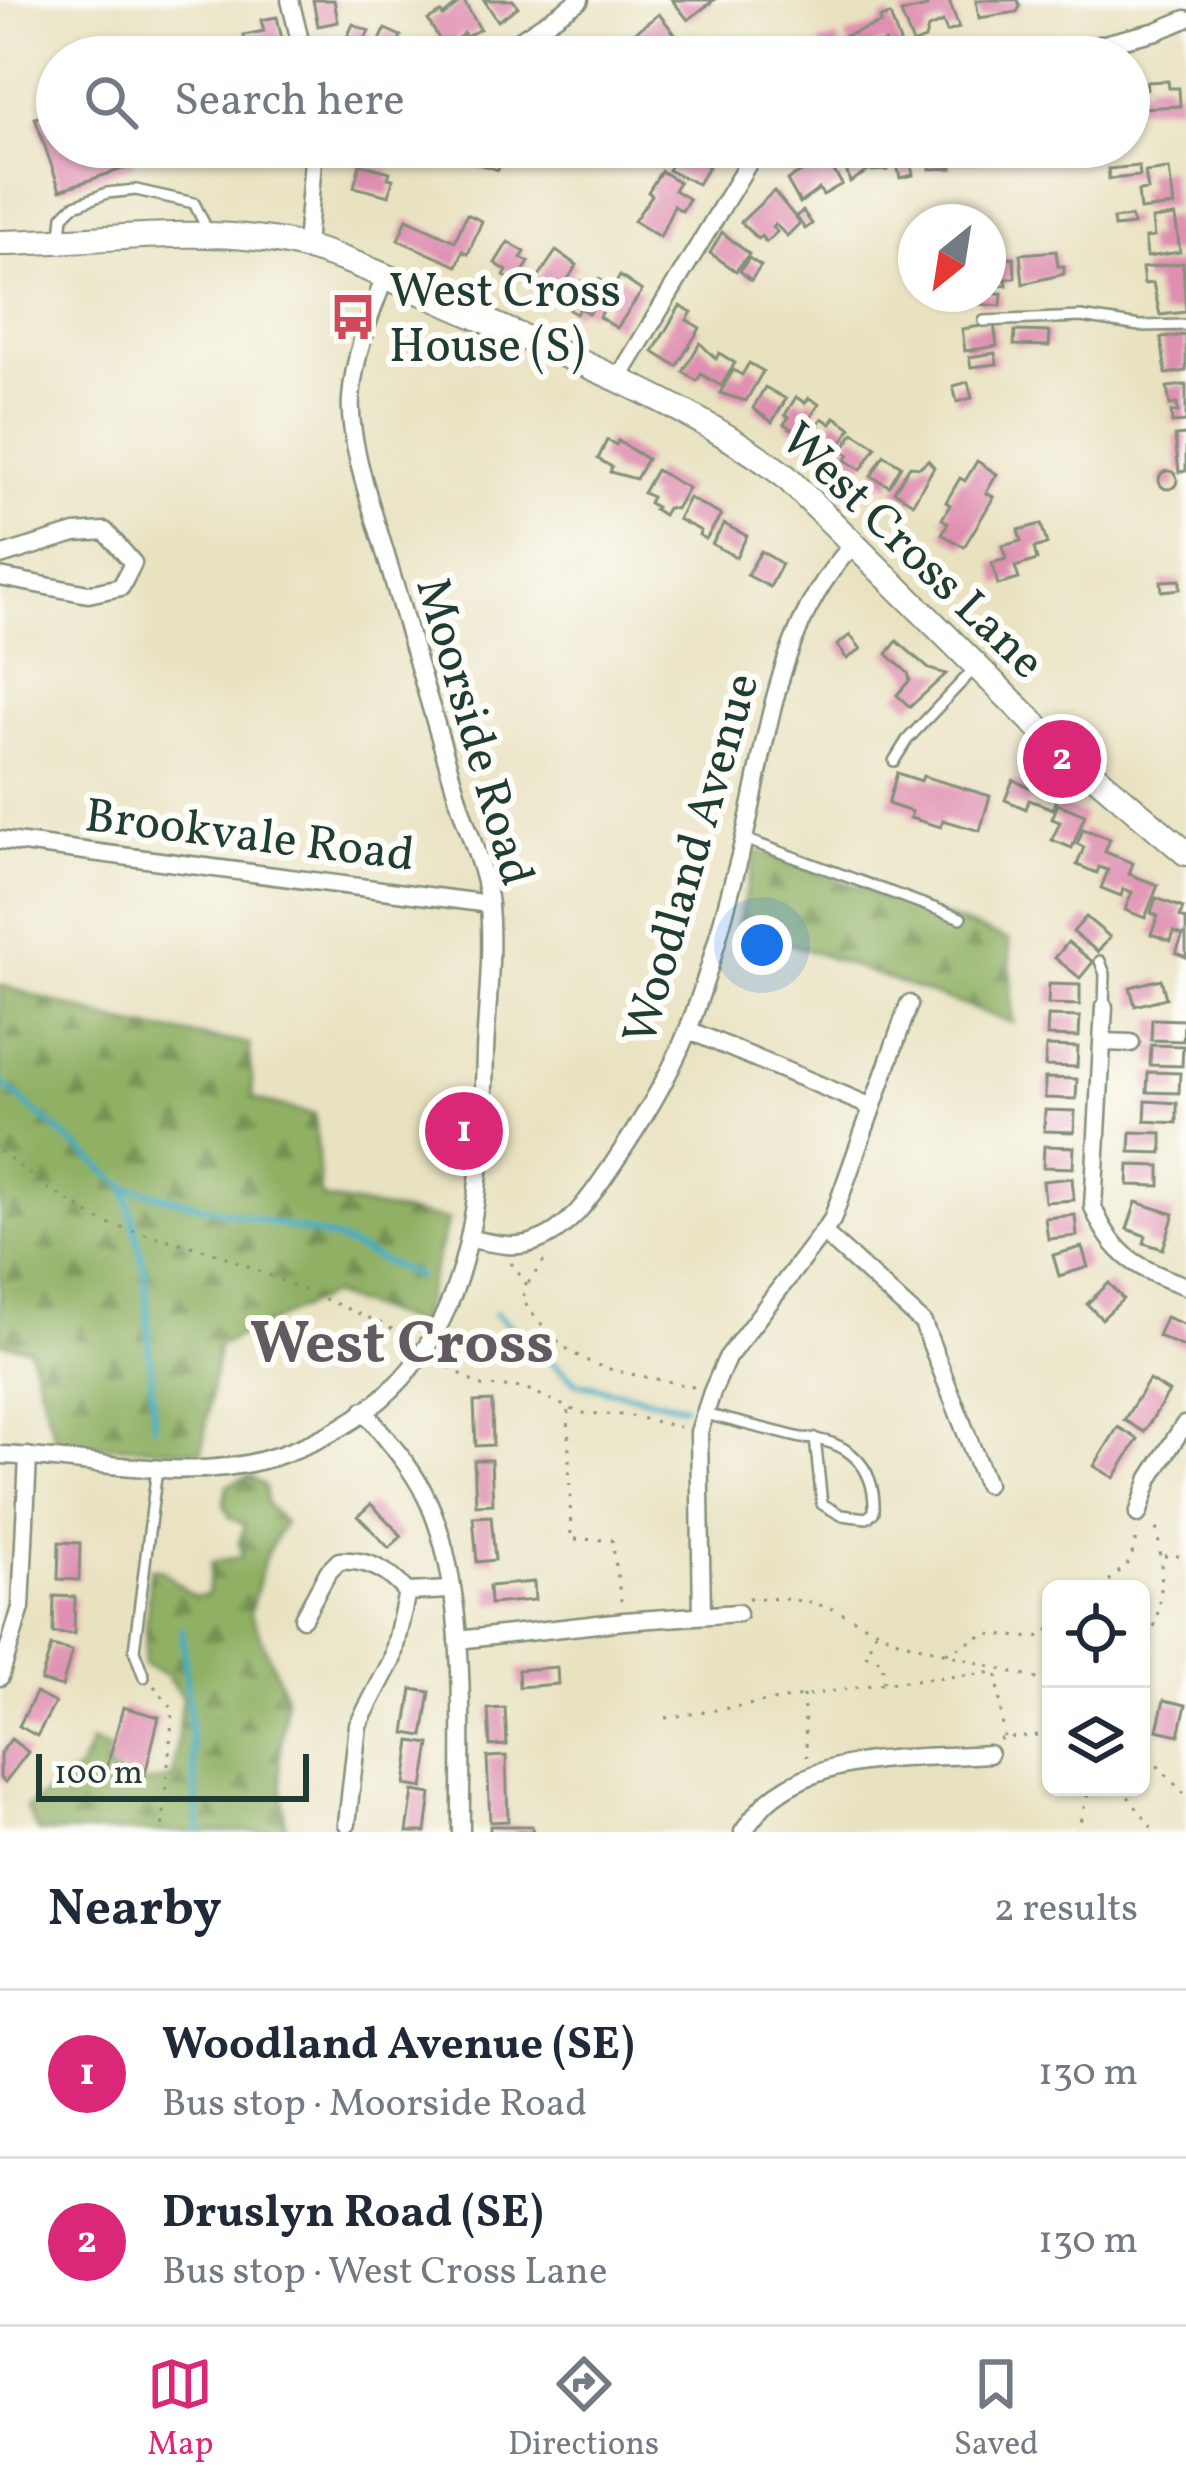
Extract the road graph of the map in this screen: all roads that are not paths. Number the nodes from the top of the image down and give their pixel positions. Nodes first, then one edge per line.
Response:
1 (290, 0) edge
2 (580, 0) edge
3 (1185, 23) edge
4 (299, 36) edge
5 (526, 36) edge
6 (1134, 36) edge
7 (312, 168) edge
8 (745, 168) edge
9 (204, 236) junction
10 (61, 242) junction
11 (0, 243) edge
12 (306, 247) junction
13 (385, 277) junction
14 (984, 321) dead end
15 (1186, 325) edge
16 (618, 379) junction
17 (852, 546) junction
18 (0, 556) edge
19 (0, 578) edge
20 (978, 665) junction
21 (894, 761) dead end
22 (744, 838) junction
23 (0, 840) edge
24 (1186, 853) edge
25 (489, 904) junction
26 (961, 917) dead end
27 (1100, 961) dead end
28 (909, 1004) dead end
29 (1104, 1007) joint
30 (688, 1030) junction
31 (1102, 1042) junction
32 (1131, 1043) dead end
33 (872, 1107) junction
34 (823, 1232) junction
35 (472, 1239) junction
36 (1186, 1286) edge
37 (364, 1411) junction
38 (702, 1423) junction
39 (1185, 1424) edge
40 (814, 1438) junction
41 (0, 1455) edge
42 (28, 1456) junction
43 (157, 1469) junction
44 (986, 1484) dead end
45 (1138, 1519) road end
46 (451, 1590) junction
47 (407, 1592) junction
48 (738, 1613) road end
49 (703, 1615) junction
50 (303, 1618) dead end
51 (458, 1640) junction
52 (0, 1677) edge
53 (144, 1677) road end
54 (989, 1754) road end
55 (347, 1824) dead end
56 (461, 1832) edge
57 (742, 1832) edge

1 - 4 street
2 - 5 street
3 - 6 street
7 - 12 street
8 - 16 street
9 - 10 street, West Cross Lane
9 - 10 lane
9 - 12 street, West Cross Lane
10 - 11 street, West Cross Lane
12 - 13 street, West Cross Lane
13 - 16 street, West Cross Lane
13 - 25 street, Moorside Road
14 - 15 lane
16 - 17 street, West Cross Lane
17 - 20 street, West Cross Lane
17 - 22 street, Woodland Avenue
18 - 19 street
20 - 21 lane
20 - 24 street, West Cross Lane
22 - 26 lane
22 - 30 street, Woodland Avenue
23 - 25 street, Brookvale Road
25 - 35 street, Moorside Road
27 - 29 lane
28 - 33 street
29 - 31 street
30 - 33 street
30 - 35 street, Woodland Avenue
31 - 32 street
31 - 36 street
33 - 34 street
34 - 38 street
34 - 44 street
35 - 37 street, Moorside Road
37 - 43 street, Moorside Road
37 - 46 street
38 - 40 lane
38 - 49 street
39 - 45 street
40 - 40 lane
41 - 42 street, Moorside Road
42 - 43 street, Moorside Road
42 - 52 street
43 - 53 lane
46 - 47 street
46 - 51 street
47 - 50 street
47 - 55 street
48 - 49 street
49 - 51 street
51 - 56 street
54 - 57 street

